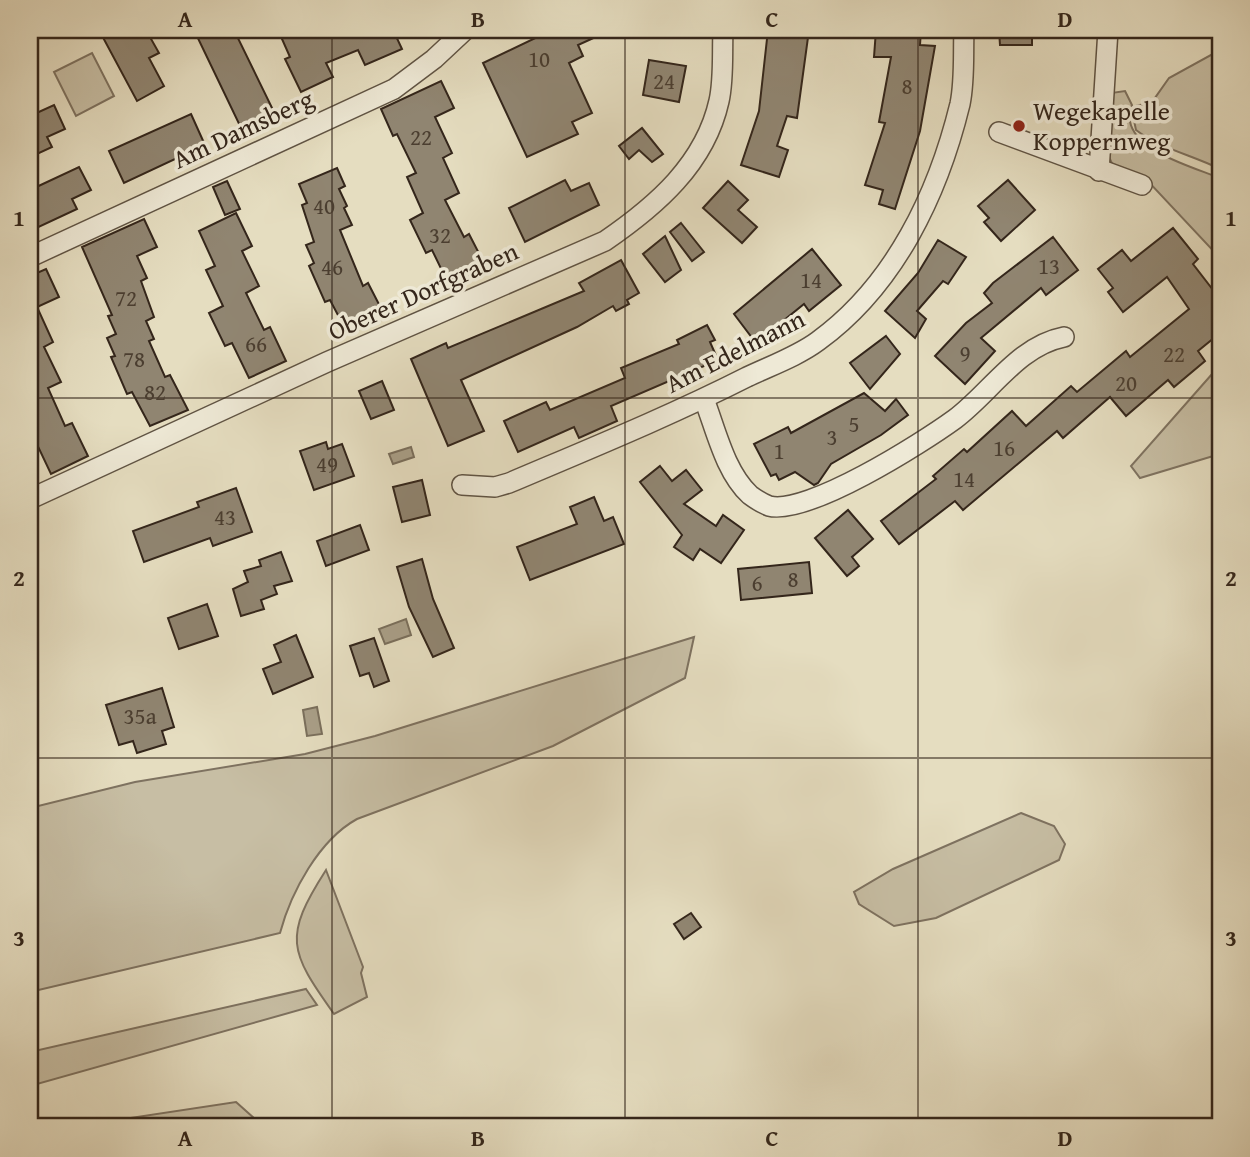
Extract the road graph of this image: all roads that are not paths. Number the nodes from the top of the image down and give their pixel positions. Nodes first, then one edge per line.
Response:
1 (465, 30) edge
2 (723, 30) edge
3 (964, 30) edge
4 (1108, 30) edge
5 (999, 132) dead end
6 (1099, 171) junction
7 (1142, 185) dead end
8 (30, 257) edge
9 (1064, 337) dead end
10 (704, 399) junction
11 (461, 485) dead end
12 (30, 499) edge

1 - 8 street, Am Damsberg
2 - 12 street, Oberer Dorfgraben
3 - 10 street, Am Edelmann
4 - 6 street
5 - 6 street
6 - 7 street
9 - 10 street
10 - 11 street, Am Edelmann

